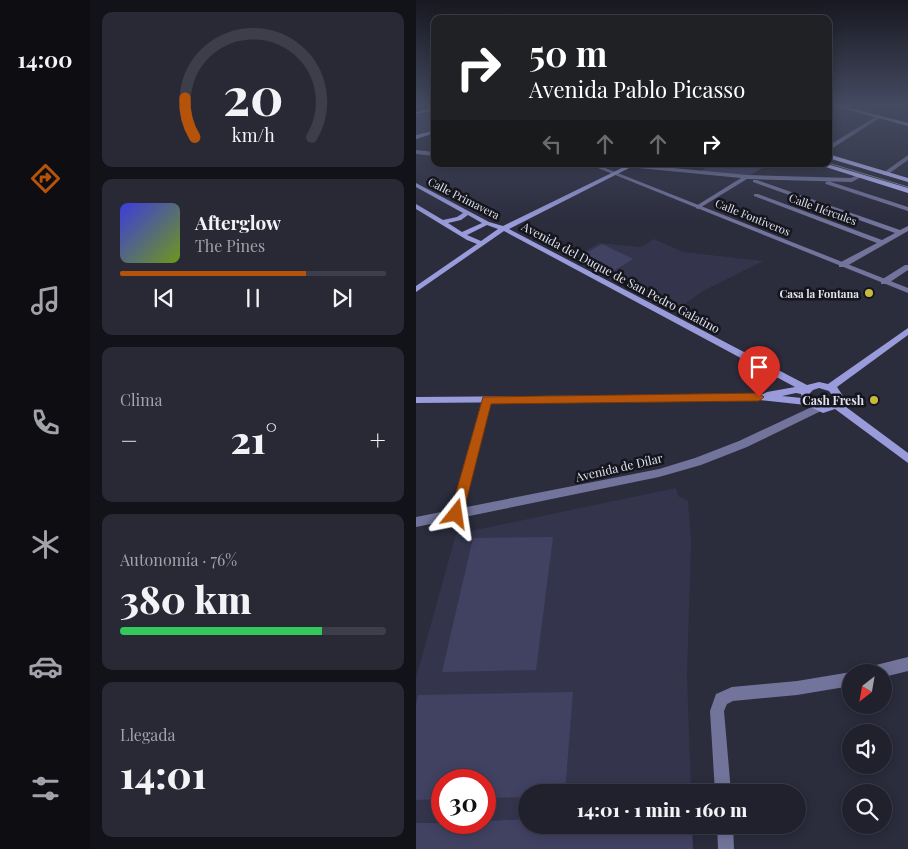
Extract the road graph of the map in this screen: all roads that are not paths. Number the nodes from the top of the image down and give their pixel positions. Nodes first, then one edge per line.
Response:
1 (416, 152) edge
2 (431, 154) edge
3 (832, 157) edge
4 (908, 157) edge
5 (598, 167) edge
6 (628, 167) edge
7 (650, 167) edge
8 (830, 167) edge
9 (614, 173) junction
10 (885, 174) junction
11 (860, 176) junction
12 (746, 178) junction
13 (818, 179) junction
14 (908, 180) edge
15 (416, 185) edge
16 (908, 191) edge
17 (756, 195) dead end
18 (416, 206) edge
19 (698, 207) junction
20 (908, 210) edge
21 (467, 213) junction
22 (444, 222) junction
23 (487, 223) junction
24 (908, 228) edge
25 (503, 229) junction
26 (900, 232) junction
27 (462, 234) junction
28 (882, 242) junction
29 (482, 244) junction
30 (842, 265) junction
31 (908, 267) edge
32 (884, 282) junction
33 (416, 290) edge
34 (908, 291) edge
35 (908, 331) edge
36 (830, 387) junction
37 (806, 390) junction
38 (759, 397) junction
39 (416, 400) edge
40 (487, 400) junction
41 (813, 405) junction
42 (837, 405) junction
43 (908, 459) edge
44 (456, 514) junction
45 (416, 522) edge
46 (908, 664) edge
47 (892, 668) edge
48 (842, 680) edge
49 (722, 784) edge
50 (725, 834) edge
51 (726, 849) edge

1 - 2 street
3 - 10 main road
4 - 10 street
5 - 9 street, Calle Fontiveros
6 - 9 main road
7 - 12 street
8 - 11 main road
9 - 19 street, Calle Fontiveros
9 - 25 main road
10 - 14 main road
11 - 13 street
11 - 16 main road
12 - 13 street
12 - 19 street
12 - 26 street
13 - 20 street
15 - 21 main road, Calle Primavera
17 - 28 street, Calle Hércules
18 - 22 main road
19 - 30 street, Calle Fontiveros
21 - 22 main road
21 - 23 main road, Calle Primavera
22 - 27 main road
23 - 25 main road, Calle Primavera
23 - 27 main road
24 - 26 street
25 - 29 main road
25 - 37 main road, Avenida del Duque de San Pedro Galatino
26 - 28 street
27 - 29 main road
28 - 30 street
29 - 33 main road
30 - 32 street, Calle Fontiveros
31 - 32 street
32 - 34 street, Calle Fontiveros
35 - 36 main road
36 - 37 main road
36 - 42 main road
37 - 38 main road
37 - 41 main road
38 - 40 main road
38 - 41 main road
39 - 40 main road
40 - 44 street
41 - 42 main road
41 - 44 street, Avenida de Dílar
42 - 43 main road
44 - 45 street, Avenida de Dílar
46 - 47 street
48 - 49 street
50 - 51 street

